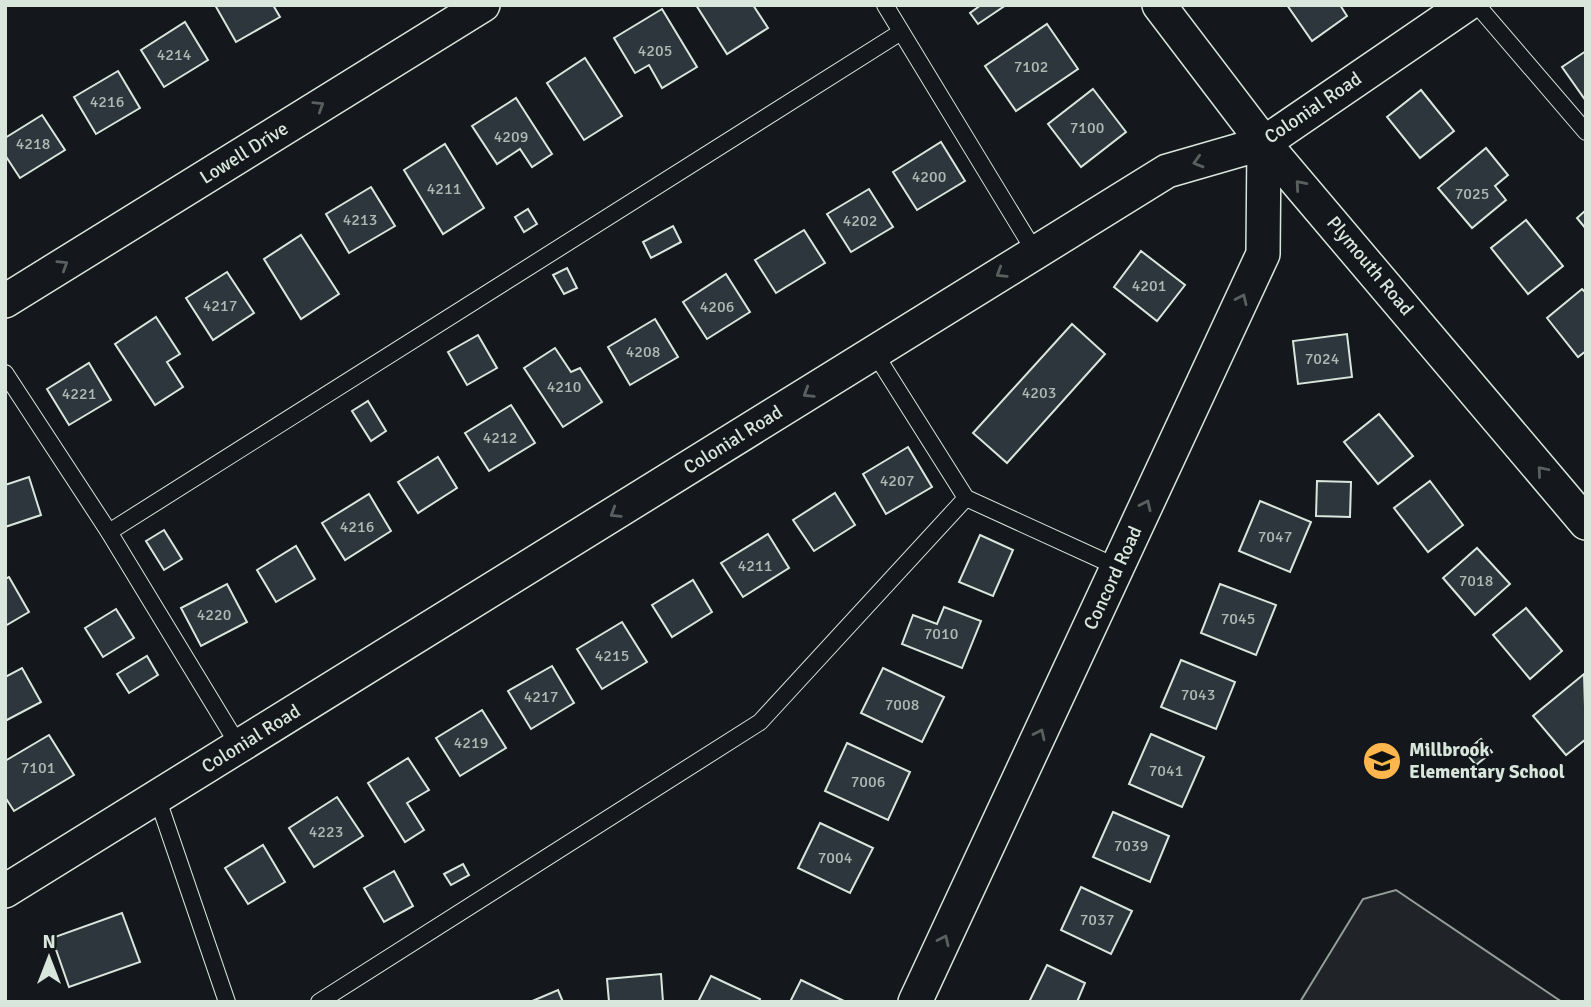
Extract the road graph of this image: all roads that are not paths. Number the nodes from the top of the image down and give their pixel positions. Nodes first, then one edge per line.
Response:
1 (483, 5) edge
2 (884, 5) edge
3 (1159, 5) edge
4 (1466, 5) edge
5 (1477, 5) edge
6 (901, 32) junction
7 (1586, 132) edge
8 (1264, 143) junction
9 (1035, 252) junction
10 (5, 300) edge
11 (874, 352) junction
12 (5, 373) edge
13 (966, 498) junction
14 (1586, 523) edge
15 (109, 533) junction
16 (1117, 567) junction
17 (239, 746) junction
18 (157, 797) junction
19 (5, 891) edge
20 (227, 1002) edge
21 (319, 1002) edge
22 (915, 1002) edge

10 -> 1 street, Lowell Drive
2 - 6 lane
3 - 8 street, Plymouth Road
4 - 8 street, Colonial Road
5 - 7 lane
6 - 9 lane
6 - 15 lane
8 -> 9 street, Colonial Road
14 -> 8 street, Plymouth Road
16 -> 8 street, Concord Road
9 -> 11 street, Colonial Road
11 - 13 lane
11 -> 17 street, Colonial Road
12 - 15 lane
13 - 16 lane
13 - 21 lane
15 - 17 lane
22 -> 16 street, Concord Road
17 - 18 street, Colonial Road
18 - 19 street, Colonial Road
18 - 20 lane

